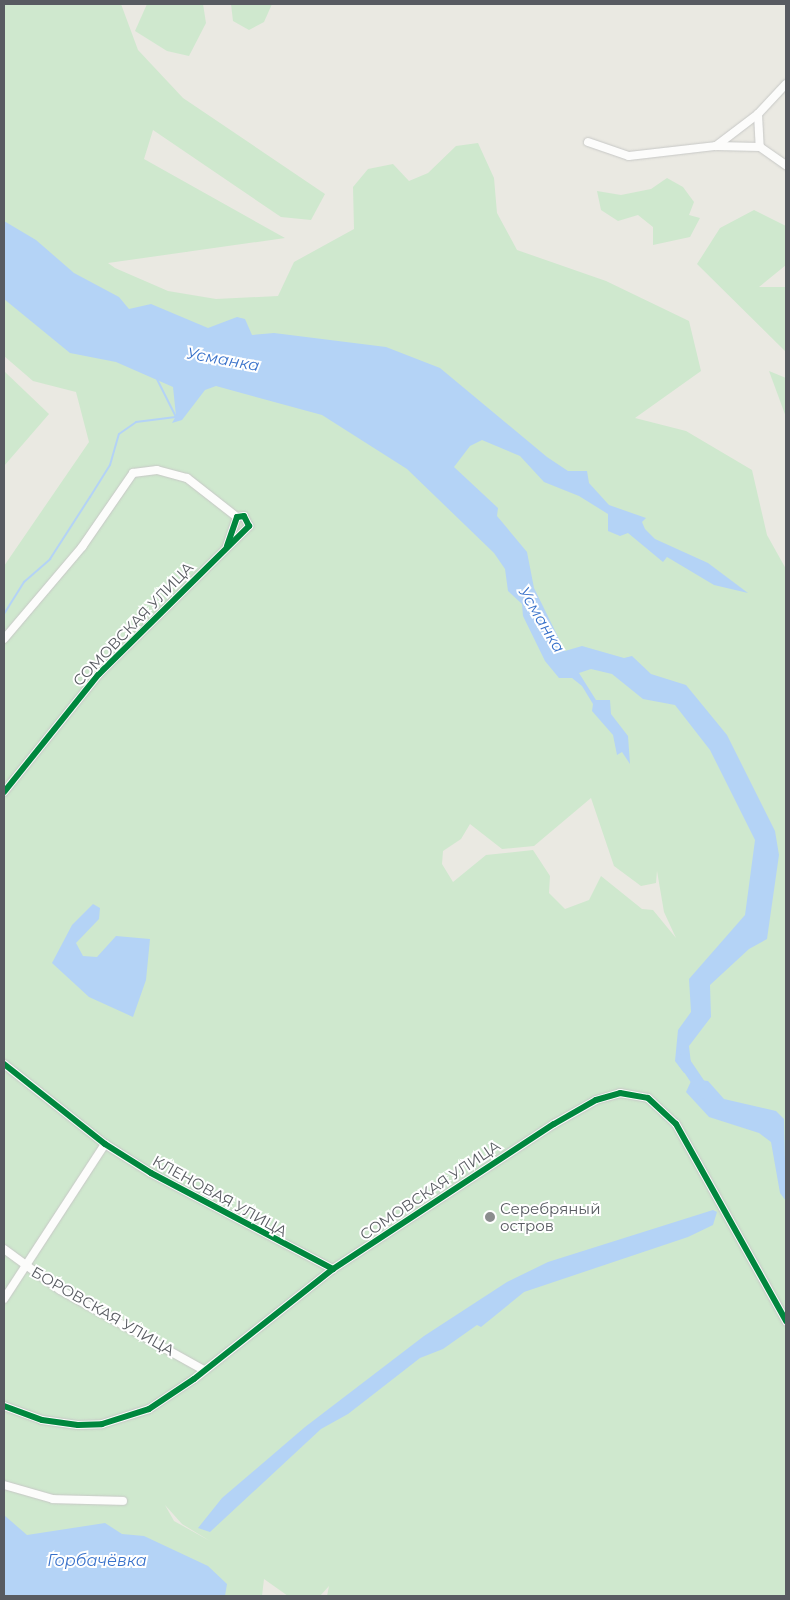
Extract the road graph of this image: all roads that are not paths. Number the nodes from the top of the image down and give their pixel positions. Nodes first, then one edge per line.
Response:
1 (786, 84) edge
2 (758, 114) junction
3 (588, 142) dead end
4 (716, 146) junction
5 (760, 148) junction
6 (786, 165) edge
7 (238, 517) junction
8 (227, 546) junction
9 (4, 639) edge
10 (4, 792) edge
11 (4, 1064) edge
12 (105, 1144) junction
13 (4, 1249) edge
14 (26, 1267) junction
15 (333, 1269) junction
16 (4, 1299) edge
17 (786, 1321) edge
18 (204, 1370) junction
19 (4, 1406) edge
20 (4, 1486) edge
21 (123, 1501) dead end

1 - 2 street
2 - 4 street
2 - 5 street
3 - 4 street
4 - 5 street
5 - 6 street
7 - 8 street, СОМОВСКАЯ УЛИЦА
7 - 8 street, СОМОВСКАЯ УЛИЦА
7 - 9 street
8 - 10 street, СОМОВСКАЯ УЛИЦА
11 - 12 street, КЛЕНОВАЯ УЛИЦА
12 - 14 street
12 - 15 street, КЛЕНОВАЯ УЛИЦА
13 - 14 street, БОРОВСКАЯ УЛИЦА
14 - 16 street
14 - 18 street, БОРОВСКАЯ УЛИЦА
15 - 17 street, СОМОВСКАЯ УЛИЦА
15 - 18 street, СОМОВСКАЯ УЛИЦА
18 - 19 street, СОМОВСКАЯ УЛИЦА
20 - 21 street

